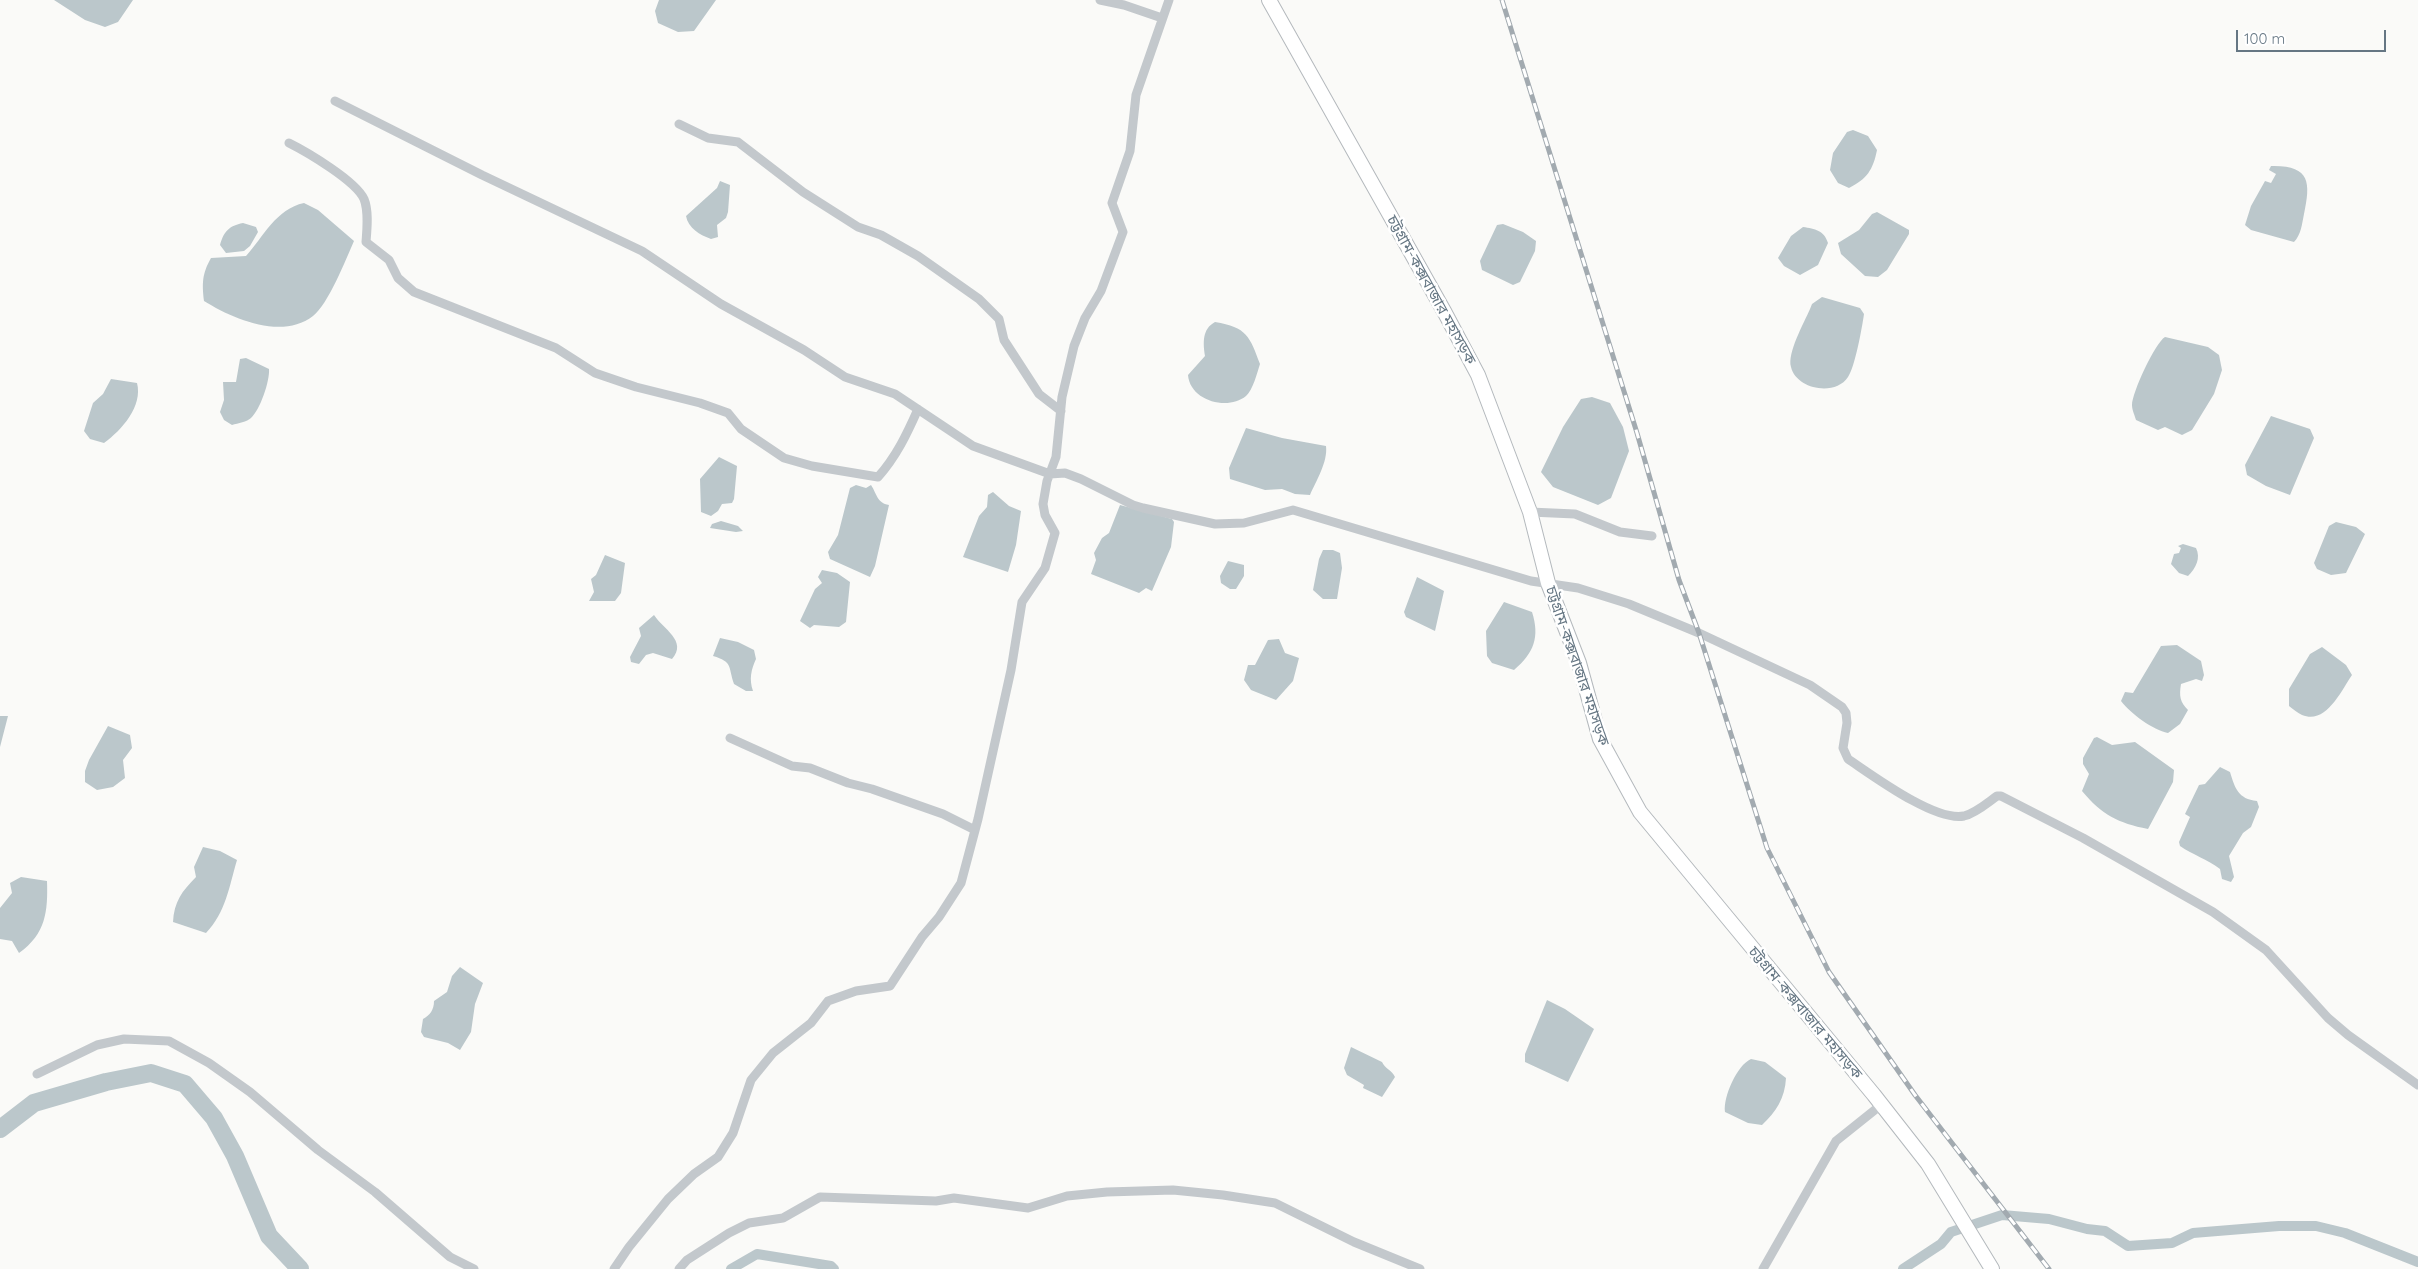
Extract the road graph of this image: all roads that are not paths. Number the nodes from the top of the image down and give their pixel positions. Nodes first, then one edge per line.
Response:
1 (1100, 0) edge
2 (1169, 0) edge
3 (1269, 0) edge
4 (1162, 18) junction
5 (335, 101) dead end
6 (679, 124) dead end
7 (289, 143) dead end
8 (918, 409) junction
9 (1061, 411) junction
10 (1050, 474) junction
11 (1530, 512) junction
12 (1652, 536) dead end
13 (1548, 583) junction
14 (730, 738) dead end
15 (975, 830) junction
16 (37, 1074) dead end
17 (2418, 1085) edge
18 (1881, 1105) junction
19 (474, 1269) edge
20 (614, 1269) edge
21 (679, 1269) edge
22 (1420, 1269) edge
23 (1763, 1269) edge
24 (1992, 1269) edge

1 - 4 street
2 - 4 street
3 - 11 highway, চট্টগ্রাম-কক্সবাজার মহাসড়ক
4 - 9 street
5 - 8 street
6 - 9 street
7 - 8 street
8 - 10 street
9 - 10 street
10 - 13 street
10 - 15 street
11 - 12 street
11 - 13 highway, চট্টগ্রাম-কক্সবাজার মহাসড়ক
13 - 17 street
13 - 18 highway, চট্টগ্রাম-কক্সবাজার মহাসড়ক
14 - 15 street
15 - 20 street
16 - 19 street
18 - 23 street
18 - 24 highway, চট্টগ্রাম-কক্সবাজার মহাসড়ক
21 - 22 street

